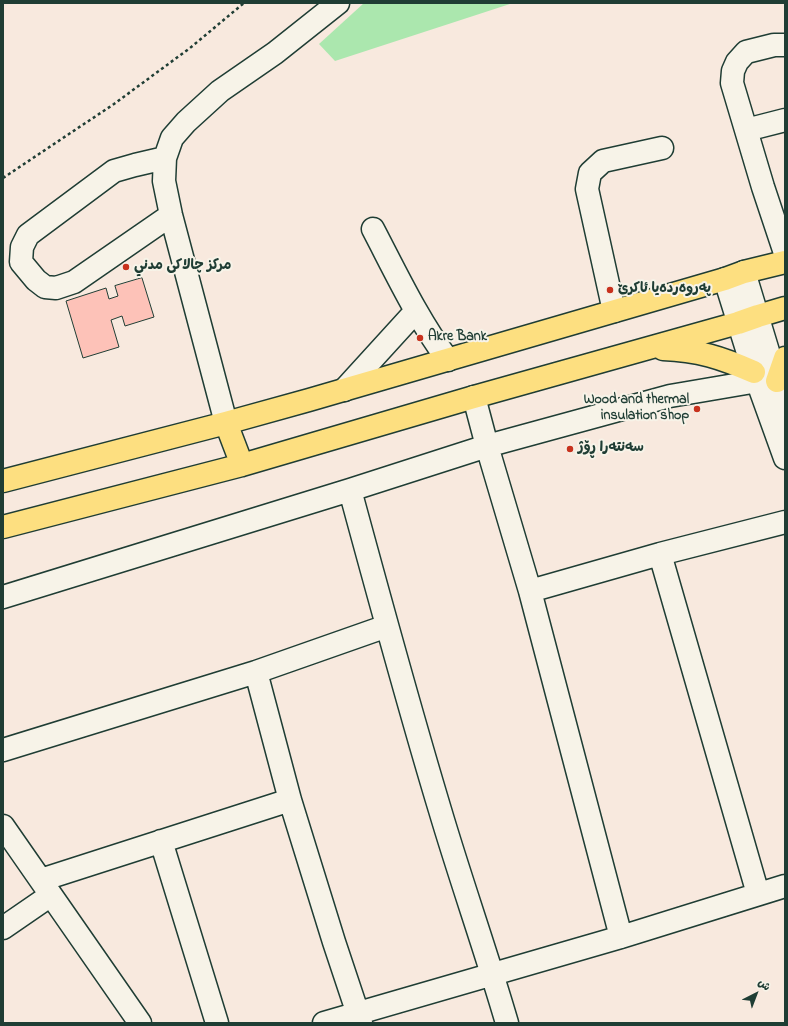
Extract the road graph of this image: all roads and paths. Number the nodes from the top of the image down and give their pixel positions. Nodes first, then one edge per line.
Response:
1 (244, 3) edge
2 (338, 3) edge
3 (785, 45) edge
4 (785, 120) edge
5 (746, 130) junction
6 (662, 148) dead end
7 (165, 158) junction
8 (3, 178) edge
9 (171, 216) junction
10 (373, 229) dead end
11 (785, 253) edge
12 (785, 262) edge
13 (734, 276) junction
14 (785, 308) edge
15 (416, 311) junction
16 (614, 311) junction
17 (748, 320) junction
18 (643, 349) junction
19 (785, 358) edge
20 (448, 360) junction
21 (763, 378) junction
22 (344, 390) junction
23 (474, 397) junction
24 (226, 423) junction
25 (487, 446) junction
26 (785, 458) edge
27 (242, 466) junction
28 (3, 481) edge
29 (350, 490) junction
30 (785, 522) edge
31 (3, 527) edge
32 (660, 554) junction
33 (530, 590) junction
34 (3, 597) edge
35 (387, 626) junction
36 (256, 672) junction
37 (3, 750) edge
38 (290, 800) junction
39 (3, 826) edge
40 (160, 842) junction
41 (785, 886) edge
42 (46, 888) junction
43 (758, 894) junction
44 (3, 928) edge
45 (621, 937) junction
46 (493, 974) junction
47 (359, 1018) edge
48 (140, 1023) edge
49 (217, 1023) edge
50 (324, 1023) edge
51 (507, 1023) edge

1 - 8 path
2 - 7 street
3 - 5 street
4 - 5 street
5 - 11 street
6 - 16 street
7 - 9 street
7 - 9 street
9 - 24 street
10 - 15 street
12 - 13 main road
13 - 16 main road
13 - 17 street
14 - 17 main road
15 - 20 street
15 - 22 street
16 - 20 main road
17 - 18 main road
17 - 21 street
18 - 21 main road
18 - 23 main road
19 - 21 main road
20 - 22 main road
21 - 25 street
21 - 26 street
22 - 24 main road
23 - 25 street
23 - 27 main road
24 - 27 main road
24 - 28 main road
25 - 29 street
25 - 33 street
27 - 31 main road
29 - 34 street
29 - 35 street
30 - 32 street
32 - 33 street
32 - 43 street
33 - 45 street
35 - 36 street
35 - 46 street
36 - 37 street
36 - 38 street
38 - 40 street
38 - 47 street
39 - 42 street
40 - 42 street
40 - 49 street
41 - 43 street
42 - 44 street
42 - 48 street
43 - 45 street
45 - 46 street
46 - 47 street
46 - 51 street
47 - 50 street

